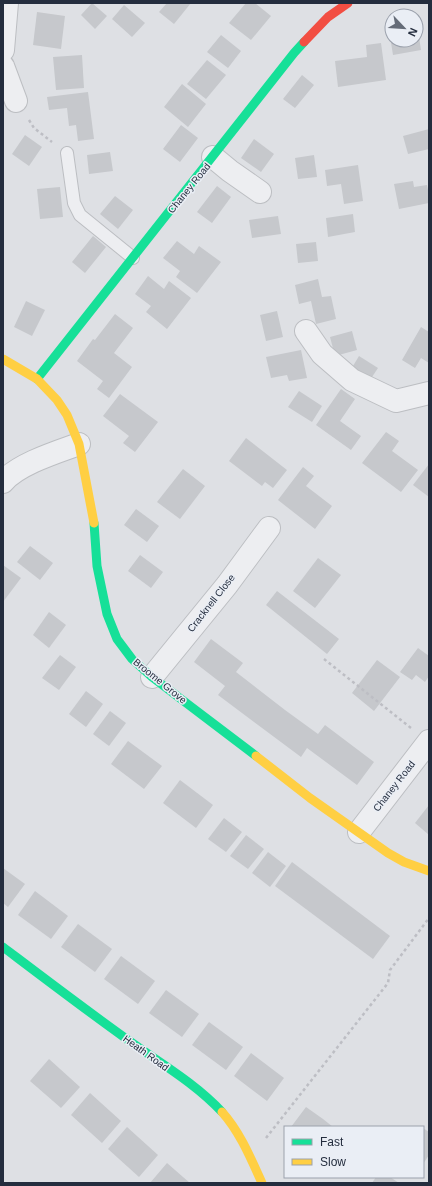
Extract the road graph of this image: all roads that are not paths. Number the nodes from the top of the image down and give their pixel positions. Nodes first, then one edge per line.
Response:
1 (7, 3) edge
2 (348, 3) edge
3 (3, 50) edge
4 (3, 66) edge
5 (16, 102) road end
6 (67, 153) road end
7 (213, 157) junction
8 (260, 192) dead end
9 (133, 258) junction
10 (306, 332) dead end
11 (3, 359) edge
12 (37, 379) junction
13 (429, 393) edge
14 (78, 444) junction
15 (3, 482) edge
16 (269, 528) dead end
17 (152, 677) junction
18 (429, 741) edge
19 (359, 832) junction
20 (429, 871) edge
21 (3, 947) edge
22 (262, 1183) edge

1 - 3 street
2 - 7 street, Chaney Road
4 - 5 street
6 - 9 lane
7 - 8 street
7 - 9 street, Chaney Road
9 - 12 street, Chaney Road
10 - 13 street
11 - 12 street, Broome Grove
12 - 14 street, Broome Grove
14 - 15 street
14 - 17 street, Broome Grove
16 - 17 street, Cracknell Close
17 - 19 street, Broome Grove
18 - 19 street, Chaney Road
19 - 20 street, Broome Grove
21 - 22 street, Heath Road

